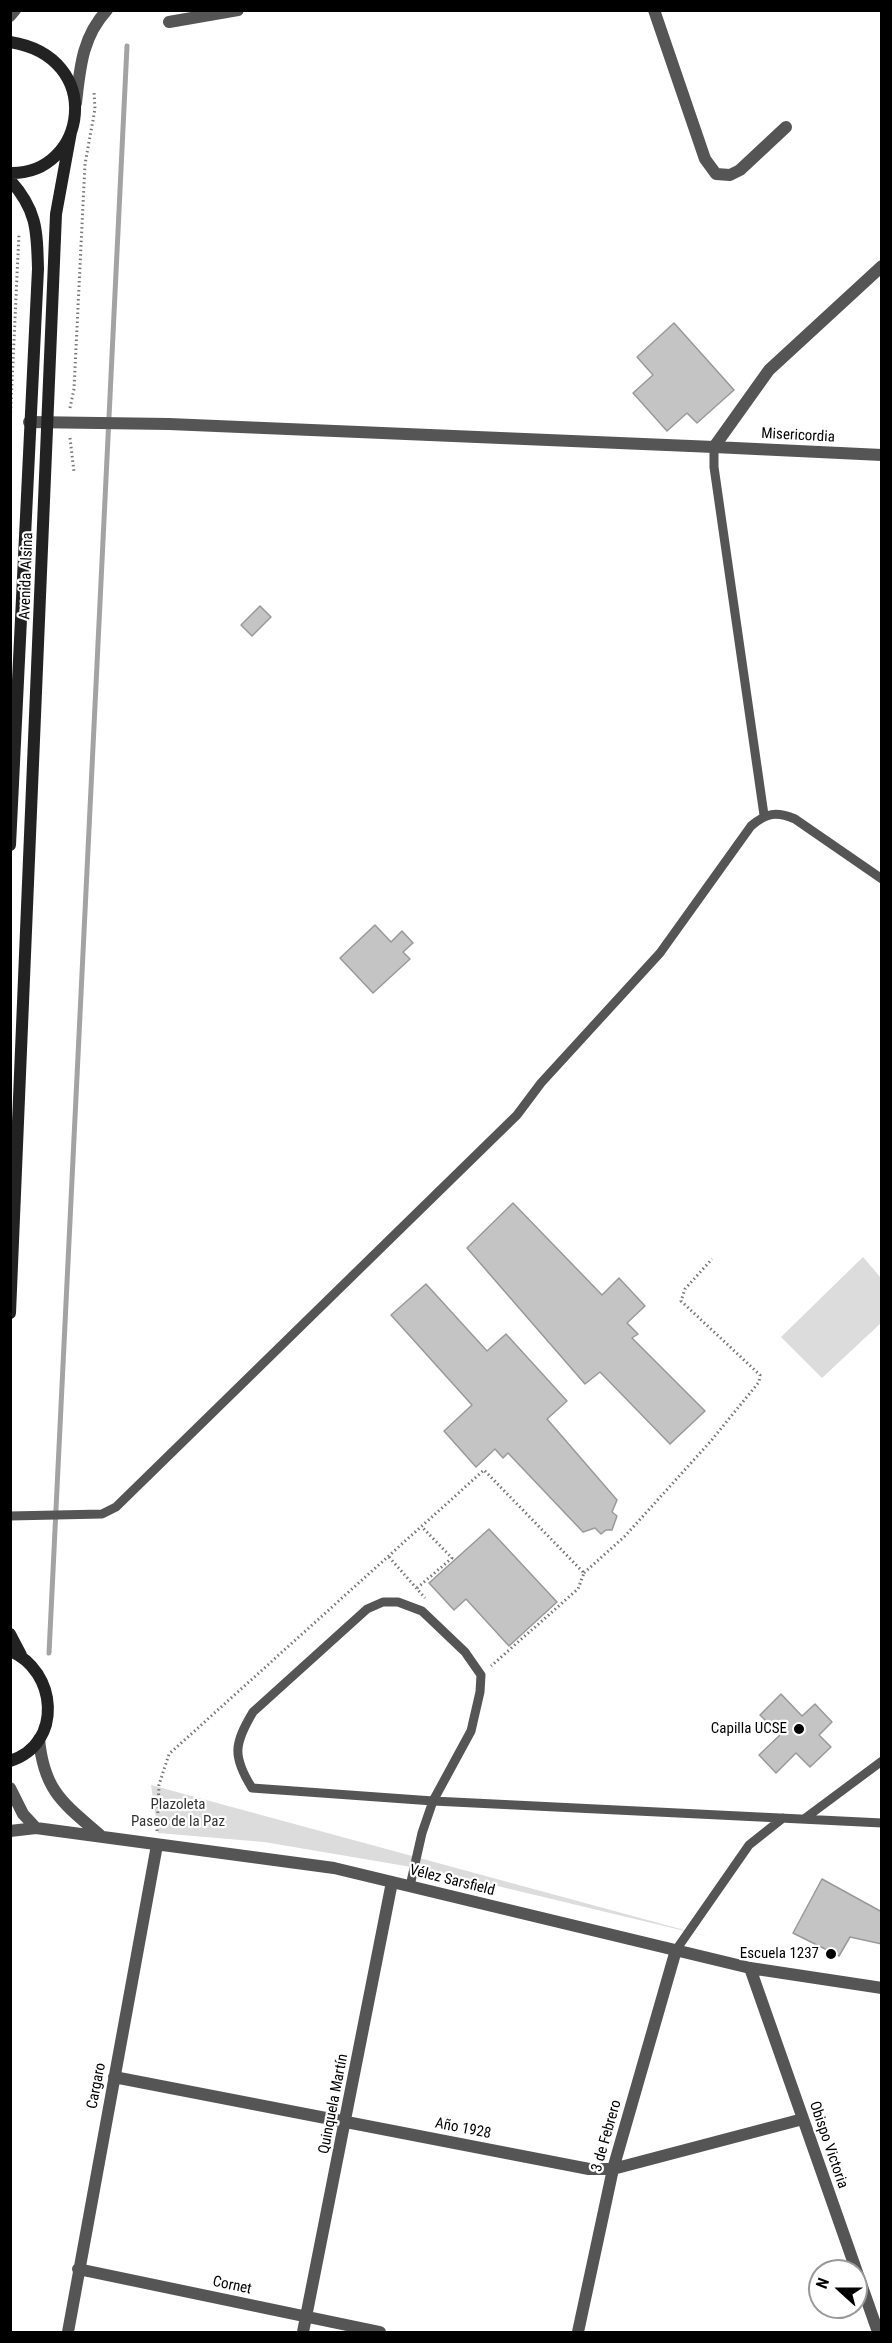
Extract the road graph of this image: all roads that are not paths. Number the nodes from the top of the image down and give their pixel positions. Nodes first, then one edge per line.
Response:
1 (15, 10) edge
2 (107, 10) edge
3 (238, 10) edge
4 (654, 10) edge
5 (10, 16) edge
6 (170, 22) dead end
7 (10, 42) edge
8 (76, 110) junction
9 (786, 128) dead end
10 (71, 132) junction
11 (10, 173) edge
12 (10, 180) edge
13 (882, 266) edge
14 (29, 422) junction
15 (48, 423) junction
16 (714, 447) junction
17 (882, 455) edge
18 (764, 815) junction
19 (10, 846) edge
20 (882, 879) edge
21 (10, 1313) edge
22 (10, 1515) edge
23 (10, 1634) edge
24 (16, 1653) edge
25 (39, 1739) junction
26 (10, 1761) edge
27 (882, 1761) edge
28 (10, 1788) edge
29 (434, 1801) junction
30 (783, 1818) junction
31 (804, 1819) junction
32 (882, 1823) edge
33 (36, 1828) junction
34 (10, 1831) edge
35 (101, 1836) junction
36 (157, 1845) junction
37 (392, 1882) junction
38 (410, 1886) junction
39 (676, 1950) junction
40 (750, 1968) junction
41 (882, 1988) edge
42 (114, 2077) junction
43 (803, 2119) junction
44 (346, 2121) junction
45 (613, 2169) junction
46 (78, 2270) junction
47 (306, 2317) junction
48 (68, 2332) edge
49 (303, 2332) edge
50 (380, 2332) edge
51 (578, 2332) edge
52 (878, 2332) edge

1 - 5 street
2 - 8 street
3 - 6 street
4 - 9 street
7 - 8 main road
8 - 10 main road, Avenida Alsina
10 - 11 main road
10 - 15 main road, Avenida Alsina
12 - 14 main road, Avenida Alsina
13 - 16 street
14 - 15 street, Misericordia
14 - 19 main road, Avenida Alsina
15 - 16 street, Misericordia
15 - 21 main road, Avenida Alsina
16 - 17 street, Misericordia
16 - 18 lane
18 - 20 lane
18 - 22 lane
23 - 24 main road
24 - 25 main road
25 - 26 main road
25 - 35 street
27 - 31 lane
28 - 33 street
29 - 29 lane
29 - 30 lane
29 - 38 lane
30 - 31 lane
30 - 39 lane
31 - 32 lane
33 - 34 street, Vélez Sarsfield
33 - 35 street, Vélez Sarsfield
35 - 36 street, Vélez Sarsfield
36 - 37 street, Vélez Sarsfield
36 - 42 street, Cargaro
37 - 38 street, Vélez Sarsfield
37 - 44 street, Quinquela Martín
38 - 39 street, Vélez Sarsfield
39 - 40 street, Vélez Sarsfield
39 - 45 street, 3 de Febrero
40 - 41 street, Vélez Sarsfield
40 - 43 street, Obispo Victoria
42 - 44 street, Año 1928
42 - 46 street, Cargaro
43 - 45 street, Año 1928
43 - 52 street, Obispo Victoria
44 - 45 street, Año 1928
44 - 47 street, Quinquela Martín
45 - 51 street, 3 de Febrero
46 - 47 street, Cornet
46 - 48 street, Cargaro
47 - 49 street, Quinquela Martín
47 - 50 street, Cornet

